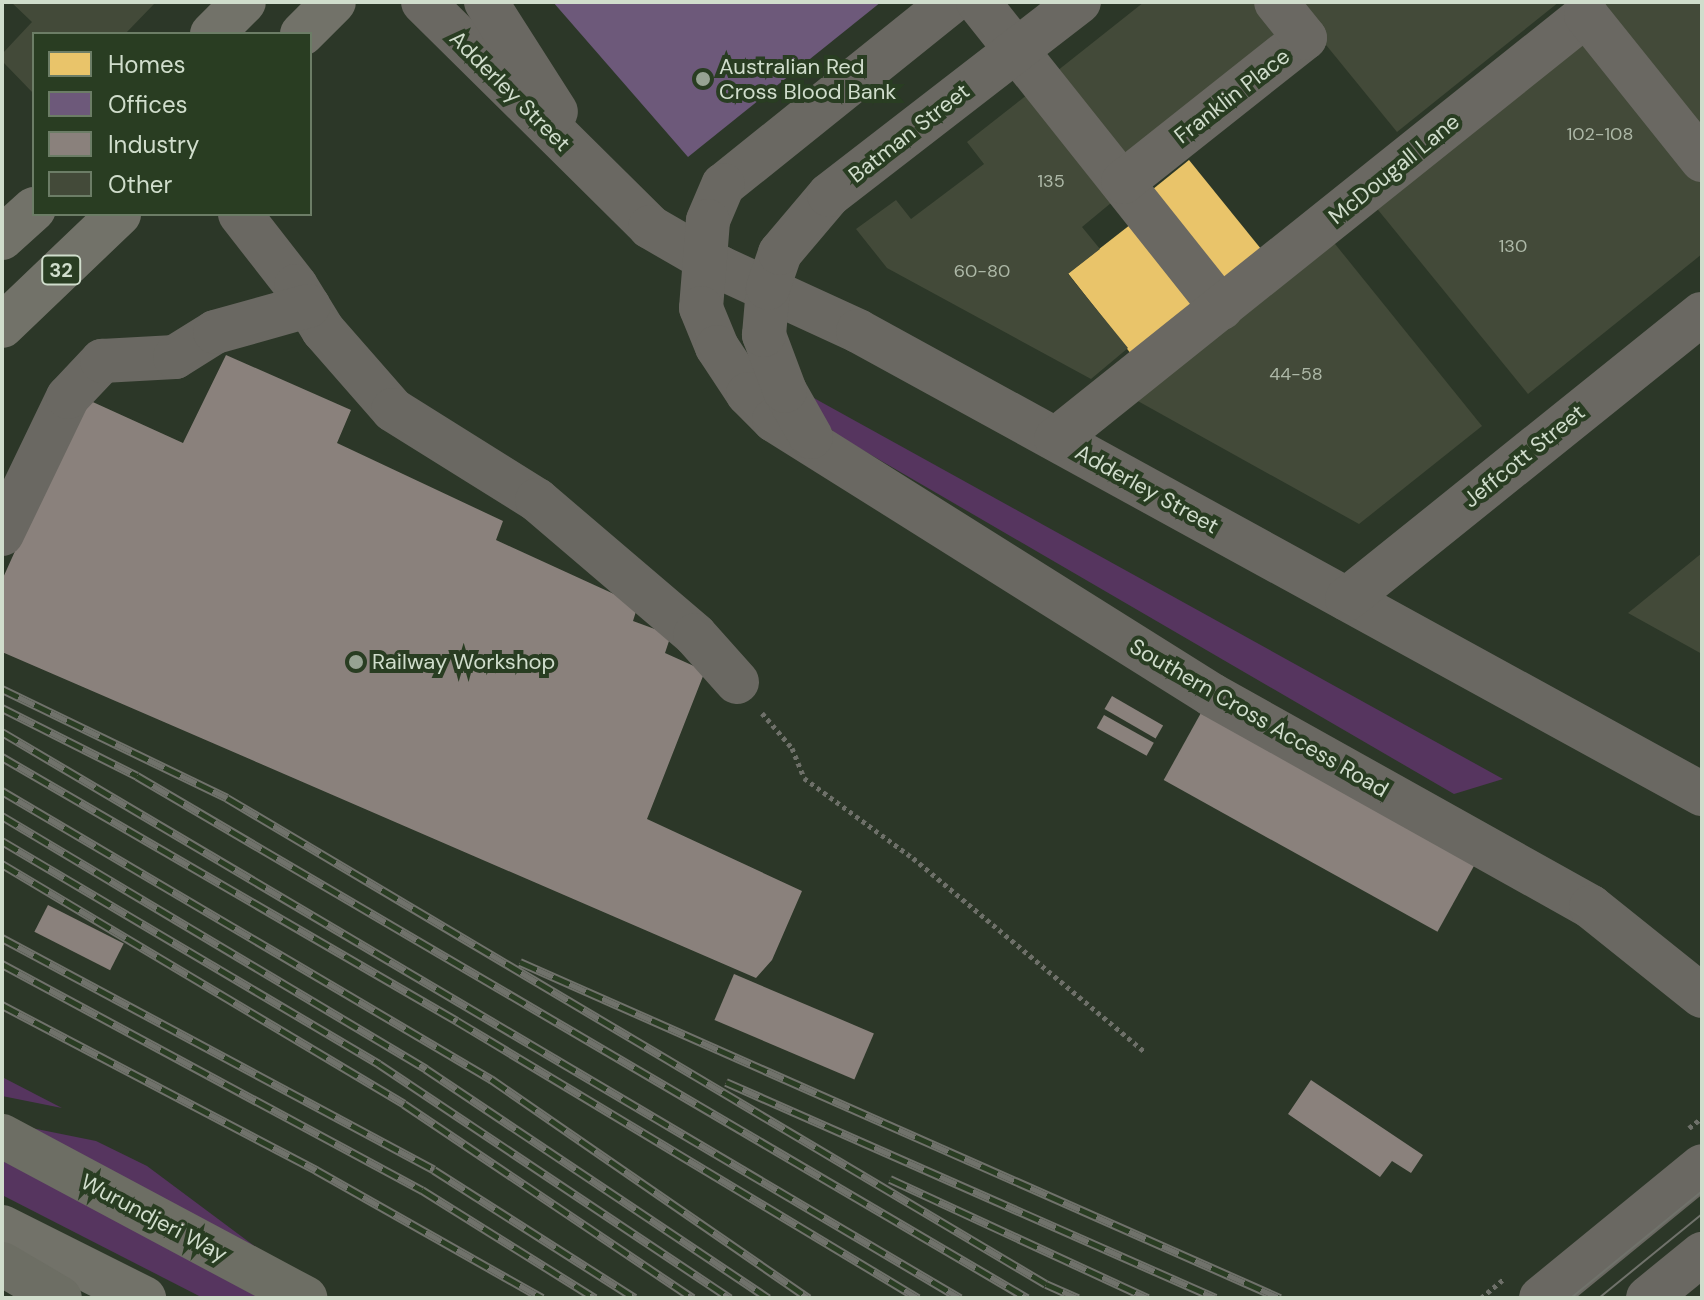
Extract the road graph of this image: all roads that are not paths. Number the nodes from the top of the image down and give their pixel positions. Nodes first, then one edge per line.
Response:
1 (244, 2) edge
2 (334, 2) edge
3 (423, 2) edge
4 (486, 2) edge
5 (951, 2) edge
6 (978, 2) edge
7 (1079, 2) edge
8 (1276, 2) edge
9 (214, 32) edge
10 (304, 32) edge
11 (1016, 51) junction
12 (1702, 160) edge
13 (598, 178) junction
14 (1123, 182) junction
15 (32, 211) edge
16 (117, 216) edge
17 (241, 216) edge
18 (2, 238) edge
19 (702, 257) junction
20 (768, 288) junction
21 (308, 306) junction
22 (1221, 308) junction
23 (1702, 314) edge
24 (2, 326) edge
25 (1056, 439) junction
26 (814, 442) junction
27 (2, 534) edge
28 (1347, 599) junction
29 (737, 682) road end
30 (1702, 794) edge
31 (1702, 996) edge
32 (2, 1136) edge
33 (1702, 1166) edge
34 (2, 1227) edge
35 (1702, 1254) edge
36 (2, 1264) edge
37 (60, 1298) edge
38 (144, 1298) edge
39 (306, 1298) edge
40 (1541, 1298) edge
41 (1648, 1298) edge

1 - 9 main road
2 - 10 main road
3 - 13 street, Adderley Street
4 - 13 street, Adderley Street
5 - 19 street
6 - 11 street
7 - 11 street, Batman Street
8 - 14 street, Franklin Place
11 - 14 street
11 - 20 street, Batman Street
12 - 22 street, McDougall Lane
13 - 19 street, Adderley Street
14 - 22 street
15 - 18 main road
16 - 24 main road, 32
17 - 21 street
19 - 20 street, Adderley Street
19 - 26 street, Southern Cross Access Road
20 - 25 street, Adderley Street
20 - 26 street
21 - 27 street
21 - 29 street
22 - 25 street, McDougall Lane
23 - 28 street, Jeffcott Street
25 - 28 street, Adderley Street
26 - 31 street, Southern Cross Access Road
28 - 30 street, Adderley Street
32 - 39 highway, Wurundjeri Way
33 - 40 street
34 - 38 main road
35 - 41 street
36 - 37 highway

